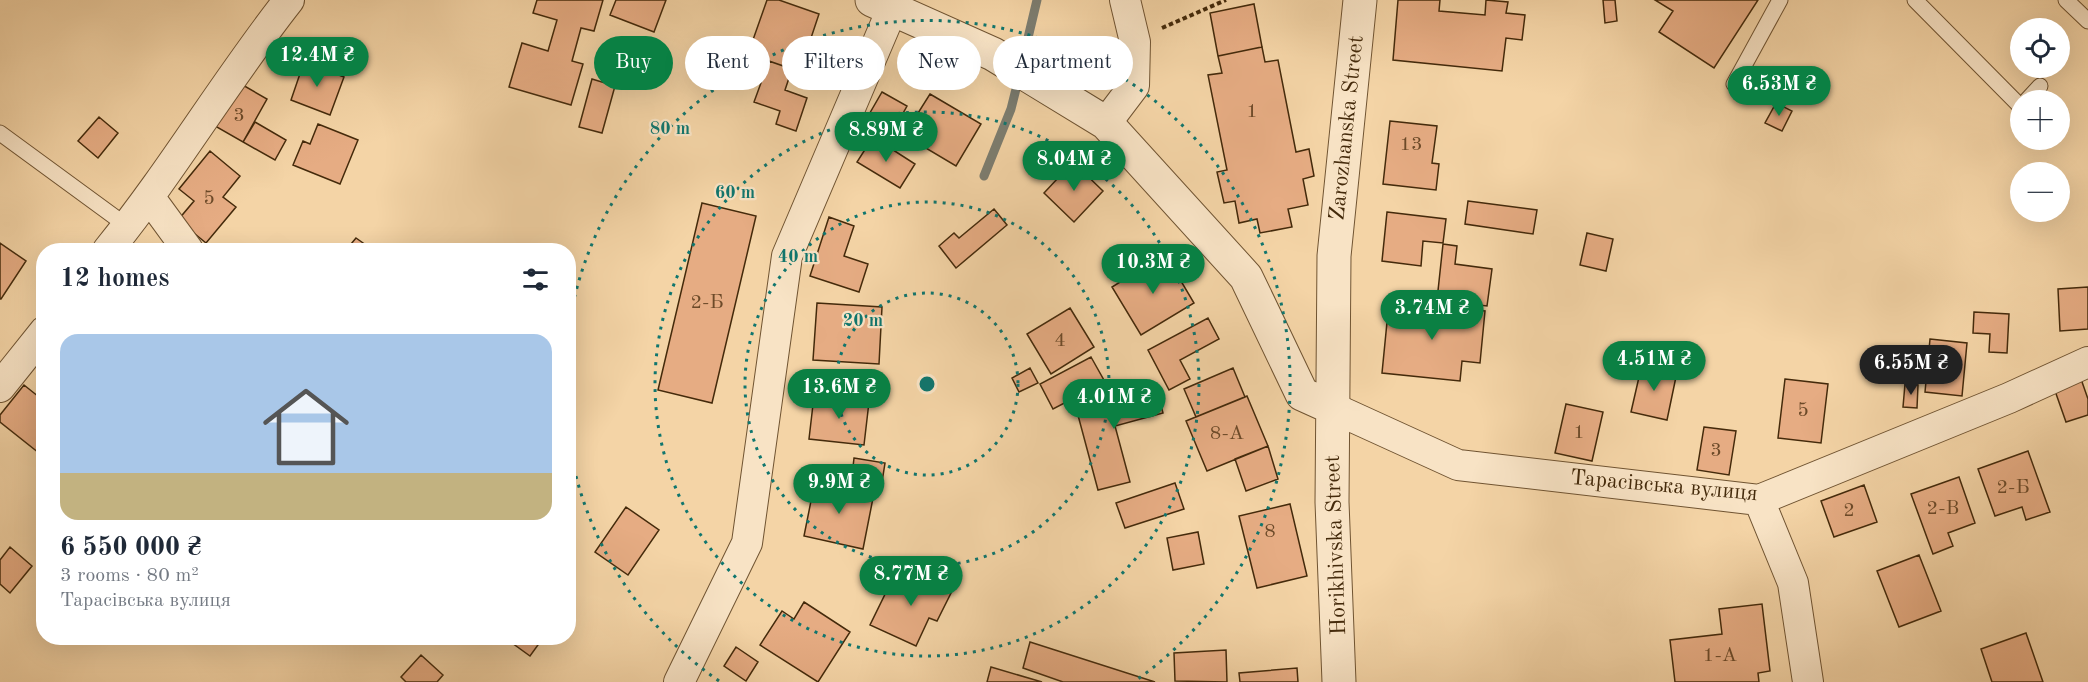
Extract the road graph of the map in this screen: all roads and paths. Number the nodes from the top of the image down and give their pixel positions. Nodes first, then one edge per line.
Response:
1 (289, 0) edge
2 (1125, 0) edge
3 (1226, 0) edge
4 (1360, 0) edge
5 (1780, 0) edge
6 (1915, 0) edge
7 (2066, 0) edge
8 (883, 4) edge
9 (2088, 21) edge
10 (1134, 42) junction
11 (1734, 84) dead end
12 (2040, 86) dead end
13 (2036, 90) edge
14 (2010, 96) edge
15 (1106, 123) junction
16 (0, 133) edge
17 (150, 198) junction
18 (127, 226) junction
19 (114, 243) edge
20 (183, 243) edge
21 (1334, 256) joint
22 (36, 342) edge
23 (2088, 362) edge
24 (0, 387) edge
25 (1333, 408) junction
26 (1758, 500) junction
27 (679, 682) edge
28 (1339, 682) edge
29 (1808, 682) edge

1 - 17 street
2 - 10 street
3 - 10 path
4 - 21 street, Zarozhanska Street
5 - 11 lane
6 - 14 lane
7 - 9 lane
8 - 15 street
8 - 27 street
10 - 15 street
12 - 13 lane
15 - 25 street
16 - 18 lane
17 - 18 street
17 - 20 street
18 - 19 street
21 - 25 street, Horikhivska Street
22 - 24 street
23 - 26 street, Тарасівська вулиця
25 - 26 street, Тарасівська вулиця
25 - 28 street, Horikhivska Street
26 - 29 street

